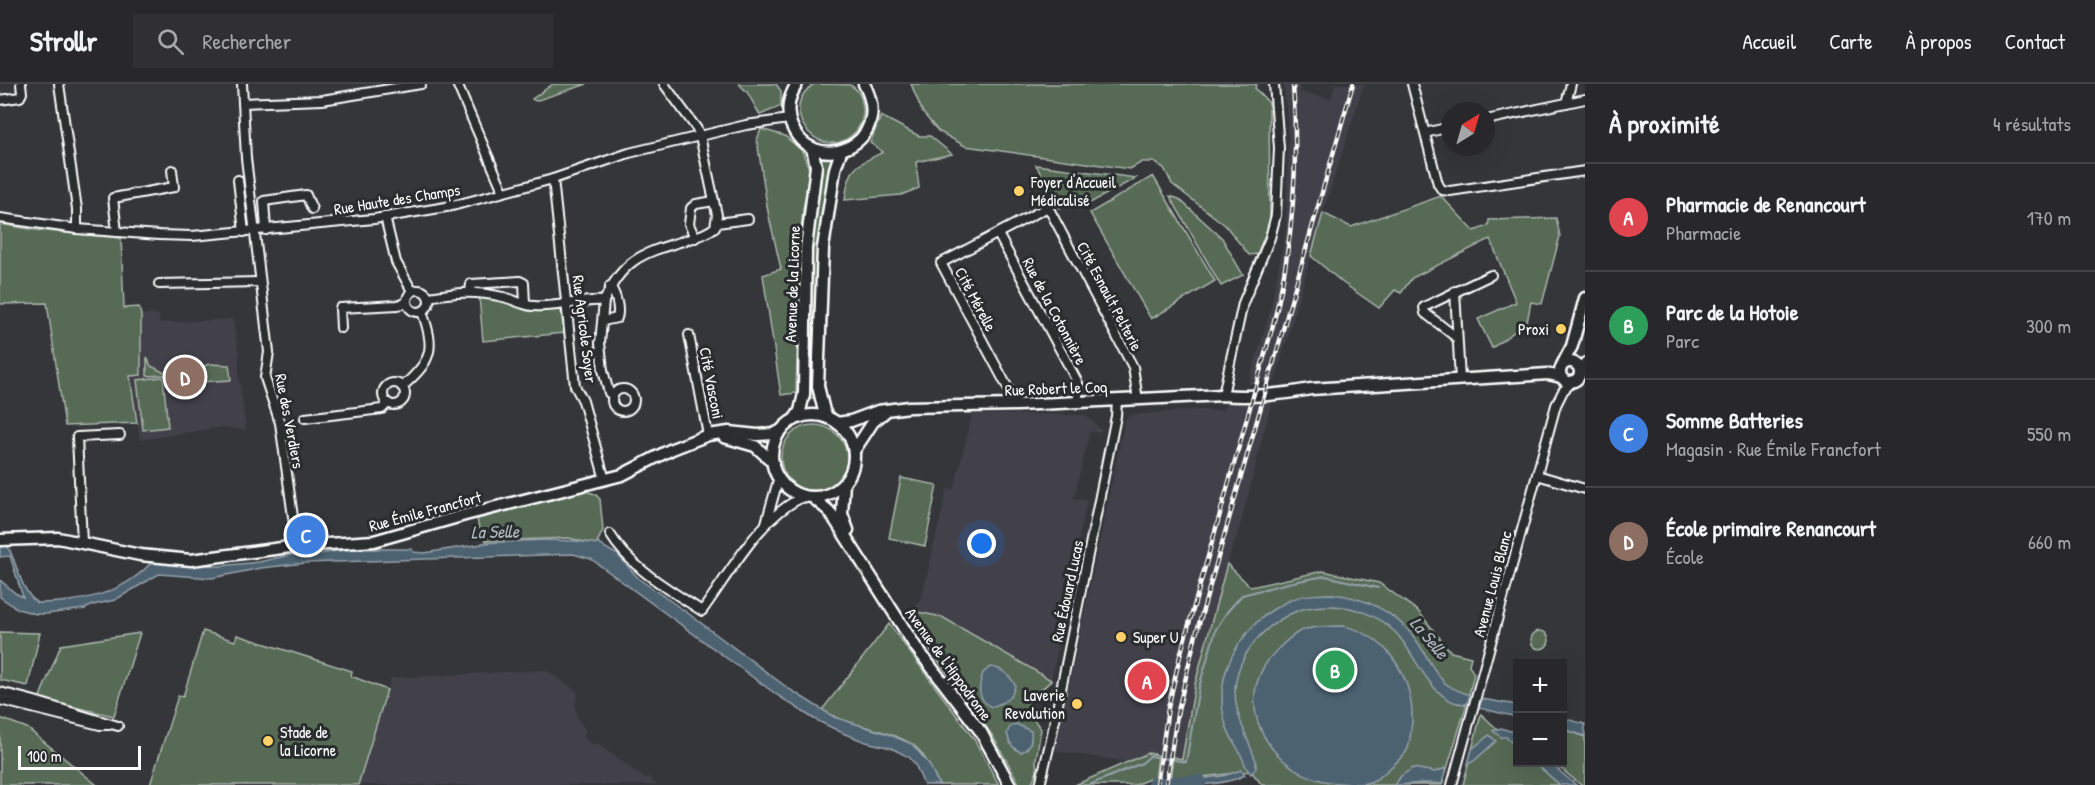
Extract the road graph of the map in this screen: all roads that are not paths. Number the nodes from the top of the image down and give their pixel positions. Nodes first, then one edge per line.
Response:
1 (21, 84) edge
2 (59, 84) edge
3 (242, 84) edge
4 (421, 84) edge
5 (457, 84) edge
6 (664, 84) edge
7 (864, 84) edge
8 (1274, 84) edge
9 (1412, 84) edge
10 (1571, 84) edge
11 (792, 86) edge
12 (1585, 99) edge
13 (0, 100) edge
14 (243, 103) junction
15 (1566, 103) junction
16 (1495, 118) edge
17 (789, 119) junction
18 (1441, 129) edge
19 (1425, 133) junction
20 (700, 136) junction
21 (812, 148) junction
22 (841, 151) junction
23 (172, 170) dead end
24 (1585, 171) edge
25 (553, 179) junction
26 (238, 180) dead end
27 (502, 191) junction
28 (714, 201) junction
29 (312, 208) dead end
30 (385, 217) junction
31 (0, 218) edge
32 (748, 219) dead end
33 (717, 223) junction
34 (76, 229) junction
35 (266, 230) junction
36 (256, 231) junction
37 (117, 232) junction
38 (244, 232) junction
39 (998, 234) junction
40 (694, 238) junction
41 (1491, 275) dead end
42 (260, 282) junction
43 (159, 284) dead end
44 (610, 286) junction
45 (412, 291) junction
46 (1455, 291) junction
47 (470, 292) junction
48 (429, 297) junction
49 (1585, 298) edge
50 (604, 301) junction
51 (567, 302) junction
52 (406, 303) junction
53 (525, 304) junction
54 (422, 312) junction
55 (603, 321) junction
56 (341, 328) dead end
57 (689, 335) dead end
58 (1457, 338) junction
59 (1572, 346) junction
60 (1580, 365) edge
61 (1564, 377) junction
62 (1460, 380) junction
63 (402, 387) junction
64 (614, 395) dead end
65 (1223, 395) junction
66 (1138, 400) junction
67 (1117, 401) junction
68 (388, 403) junction
69 (1078, 403) junction
70 (1017, 405) junction
71 (890, 410) junction
72 (305, 418) dead end
73 (794, 420) junction
74 (833, 421) junction
75 (782, 430) junction
76 (120, 435) dead end
77 (711, 435) junction
78 (854, 451) junction
79 (773, 462) junction
80 (1537, 475) junction
81 (779, 477) junction
82 (605, 480) junction
83 (844, 483) junction
84 (1585, 489) edge
85 (809, 496) junction
86 (766, 524) junction
87 (610, 534) dead end
88 (0, 540) edge
89 (82, 543) junction
90 (297, 546) junction
91 (862, 562) junction
92 (0, 693) edge
93 (0, 699) edge
94 (1010, 785) edge
95 (1040, 785) edge
96 (1452, 785) edge

1 - 13 street
2 - 34 street
3 - 14 street, Rue des Verdiers
4 - 14 street
5 - 27 street
6 - 20 street
7 - 22 street
8 - 65 street
9 - 19 street
10 - 15 street
11 - 17 street
12 - 15 street
14 - 36 street, Rue des Verdiers
15 - 16 street
17 - 20 street, Rue Haute des Champs
17 - 21 street
18 - 19 street
19 - 24 street
20 - 25 street, Rue Haute des Champs
20 - 28 street
21 - 22 street
21 - 73 street, Avenue de la Licorne
22 - 74 street, Avenue de la Licorne
23 - 37 street
25 - 27 street, Rue Haute des Champs
25 - 51 street, Rue Agricole Soyer
26 - 38 street
27 - 30 street, Rue Haute des Champs
28 - 33 street
28 - 40 street
29 - 35 street
30 - 35 street, Rue Haute des Champs
30 - 45 street
31 - 34 street, Rue Haute des Champs
32 - 33 street
33 - 40 street
34 - 37 street, Rue Haute des Champs
35 - 36 street, Rue Haute des Champs
36 - 38 street, Rue Haute des Champs
36 - 42 street, Rue des Verdiers
37 - 38 street, Rue Haute des Champs
39 - 66 street, Cité Esnault Pelterie
39 - 69 street, Rue de la Cotonnière
39 - 70 street, Cité Mérelle
40 - 44 street
41 - 46 street
42 - 43 street
42 - 90 street, Rue des Verdiers
44 - 50 street
44 - 55 street
45 - 48 street
45 - 52 street
46 - 58 street
46 - 58 street
47 - 48 street
47 - 53 street
47 - 53 street
48 - 54 street
49 - 59 street, Avenue Louis Blanc
50 - 51 street
50 - 55 street
51 - 53 street
51 - 82 street, Rue Agricole Soyer
52 - 54 street
52 - 56 street
54 - 63 street
55 - 64 street
57 - 77 street, Cité Vasconi
58 - 62 street
59 - 60 street, Avenue Louis Blanc
59 - 61 street, Avenue Louis Blanc
60 - 61 street
60 - 61 street
61 - 62 street
61 - 80 street, Avenue Louis Blanc
62 - 65 street, Rue Robert le Coq
63 - 68 street
63 - 68 street
65 - 66 street, Rue Robert le Coq
66 - 67 street, Rue Robert le Coq
67 - 69 street, Rue Robert le Coq
67 - 95 street, Rue Édouard Lucas
68 - 72 street
69 - 70 street, Rue Robert le Coq
70 - 71 street, Rue Robert le Coq
71 - 74 street, Rue Robert le Coq
71 - 78 street
73 - 74 street
73 - 75 street
74 - 78 street
75 - 77 street
75 - 79 street
76 - 89 street
77 - 79 street
77 - 82 street
78 - 83 street
79 - 81 street
80 - 84 street
80 - 96 street, Avenue Louis Blanc
81 - 85 street
81 - 86 street
82 - 90 street, Rue Émile Francfort
83 - 85 street
83 - 91 street, Avenue de l'Hippodrome
85 - 86 street
85 - 91 street, Avenue de l'Hippodrome
86 - 87 street
88 - 89 street, Rue Émile Francfort
89 - 90 street, Rue Émile Francfort
91 - 94 street, Avenue de l'Hippodrome
92 - 93 street

